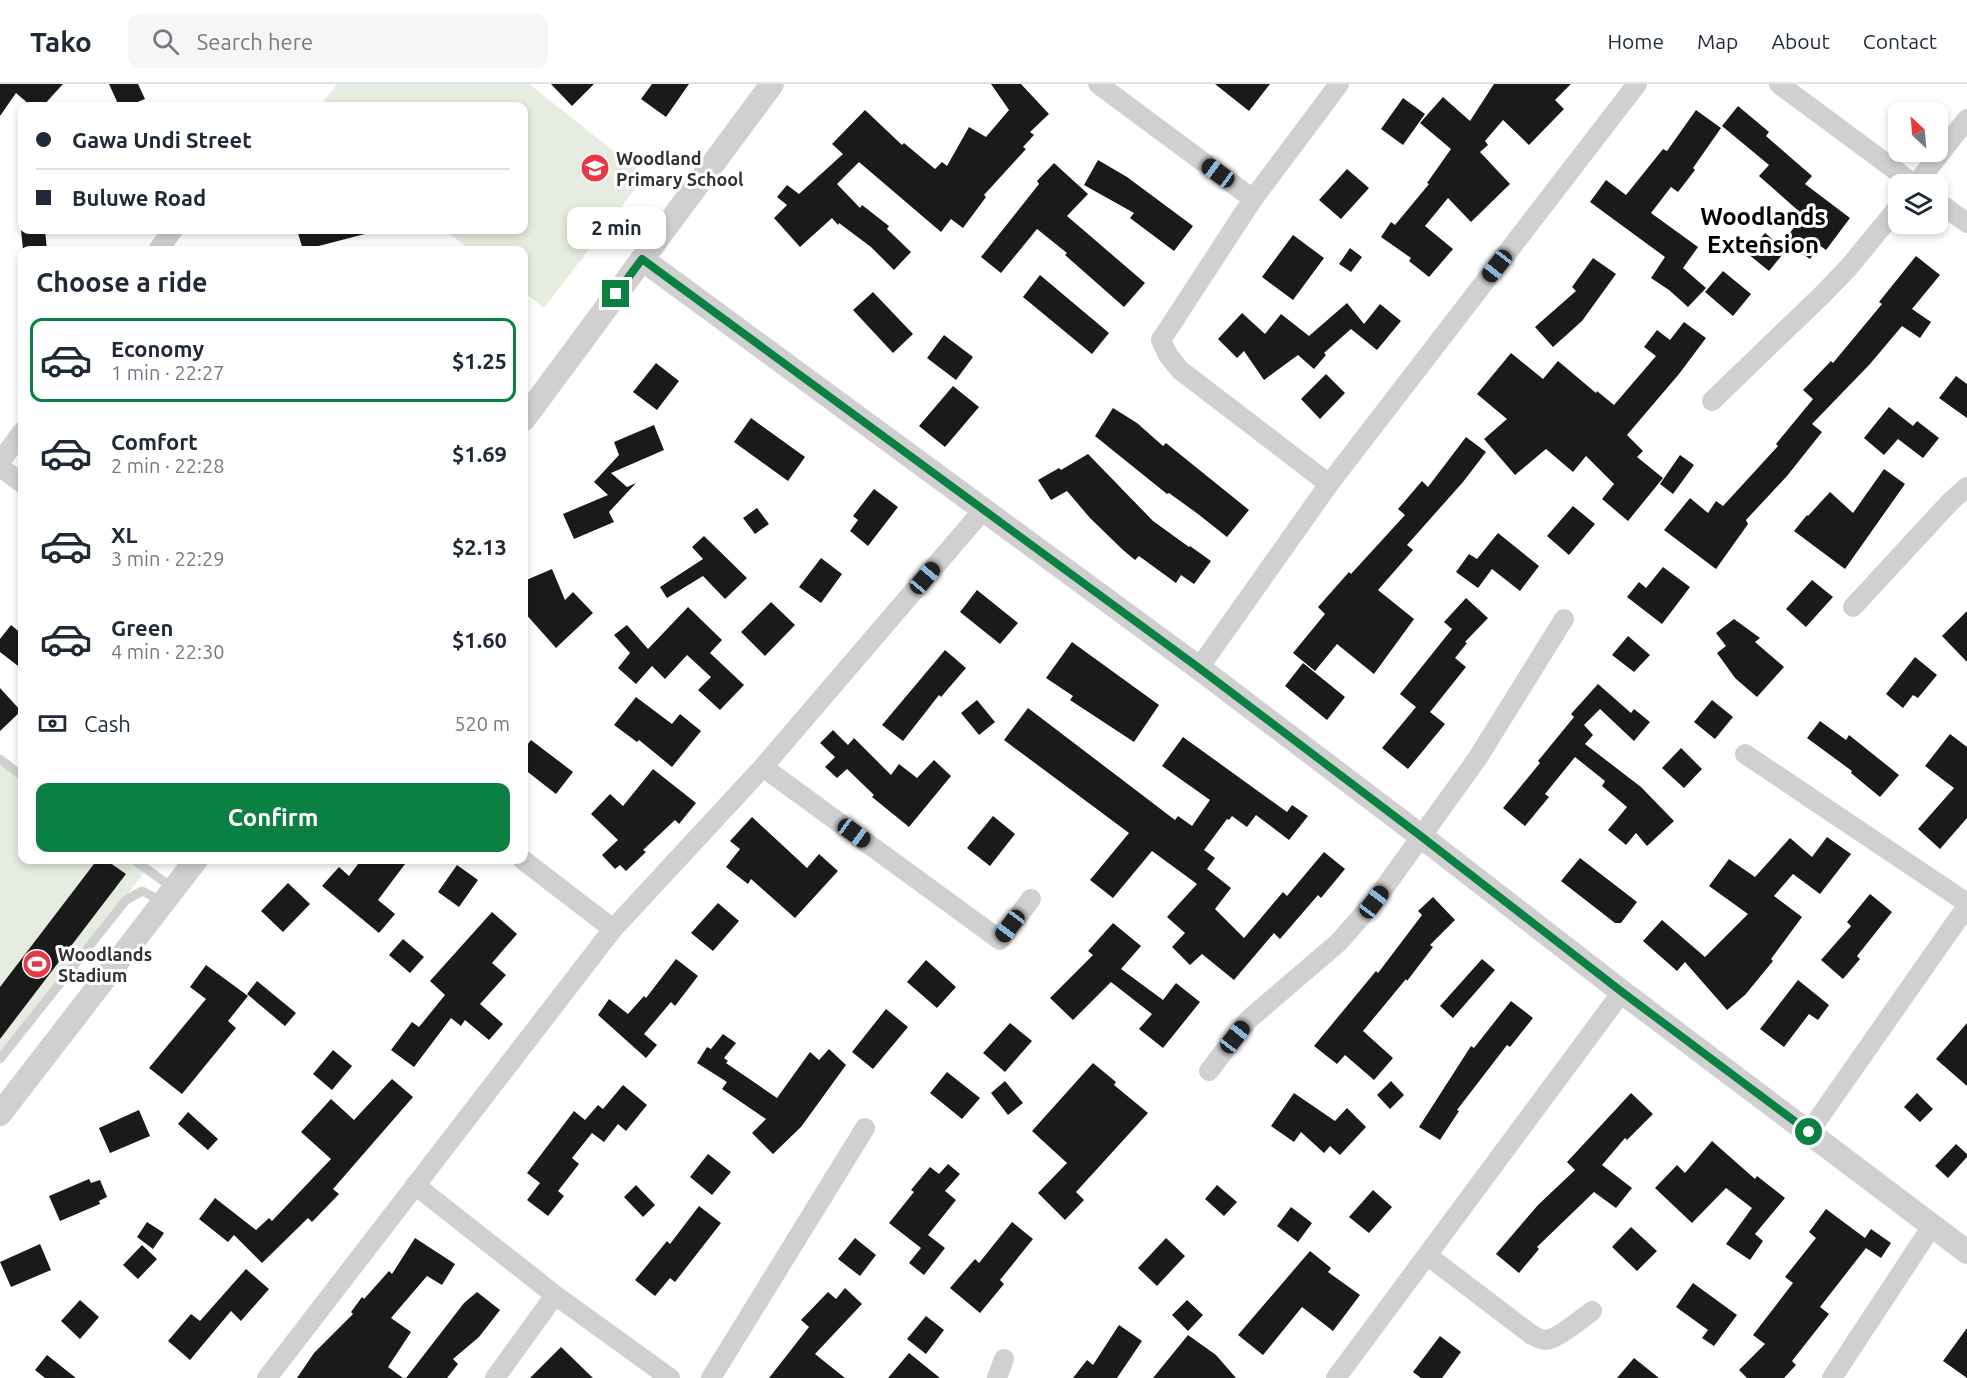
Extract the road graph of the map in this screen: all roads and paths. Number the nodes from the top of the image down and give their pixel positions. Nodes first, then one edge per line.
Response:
1 (772, 84) edge
2 (1098, 84) edge
3 (1339, 84) edge
4 (1637, 84) edge
5 (1779, 84) edge
6 (1967, 119) edge
7 (1901, 174) edge
8 (1923, 174) edge
9 (1253, 199) junction
10 (1948, 209) edge
11 (1888, 219) edge
12 (1967, 223) edge
13 (171, 234) edge
14 (161, 246) edge
15 (642, 259) junction
16 (1712, 401) dead end
17 (528, 414) edge
18 (18, 438) edge
19 (0, 464) edge
20 (18, 480) edge
21 (1329, 484) junction
22 (1967, 487) edge
23 (984, 509) junction
24 (1853, 607) dead end
25 (1564, 620) dead end
26 (1199, 668) junction
27 (1745, 754) dead end
28 (0, 759) edge
29 (763, 767) junction
30 (18, 773) edge
31 (1422, 837) junction
32 (138, 864) edge
33 (193, 864) edge
34 (528, 864) edge
35 (169, 895) junction
36 (1031, 899) dead end
37 (1967, 905) edge
38 (613, 929) junction
39 (1622, 992) junction
40 (0, 1059) edge
41 (1209, 1071) dead end
42 (0, 1114) edge
43 (865, 1128) dead end
44 (1809, 1132) junction
45 (415, 1185) junction
46 (1932, 1226) junction
47 (1967, 1251) edge
48 (1428, 1256) junction
49 (555, 1295) junction
50 (1592, 1311) dead end
51 (1005, 1359) dead end
52 (267, 1378) edge
53 (495, 1378) edge
54 (670, 1378) edge
55 (711, 1378) edge
56 (997, 1378) edge
57 (1336, 1378) edge
58 (1832, 1378) edge

1 - 15 street
2 - 9 street
3 - 9 street
4 - 21 street
5 - 7 street
6 - 8 street
9 - 21 street
10 - 12 street
11 - 16 street
13 - 14 street
15 - 17 street
15 - 23 street
18 - 19 street
19 - 20 street
21 - 26 street
22 - 24 street
23 - 26 street
23 - 29 street
25 - 31 street
26 - 31 street
27 - 37 street
28 - 30 lane
29 - 36 street
29 - 38 street
31 - 39 street
31 - 41 street
32 - 35 lane
33 - 35 street
34 - 38 street
35 - 40 lane
35 - 42 street
37 - 44 street
38 - 45 street
39 - 44 street
39 - 48 street
43 - 55 street
44 - 46 street
45 - 49 street
45 - 52 street
46 - 47 street
46 - 58 street
48 - 50 street
48 - 57 street
49 - 53 street
49 - 54 street
51 - 56 street

